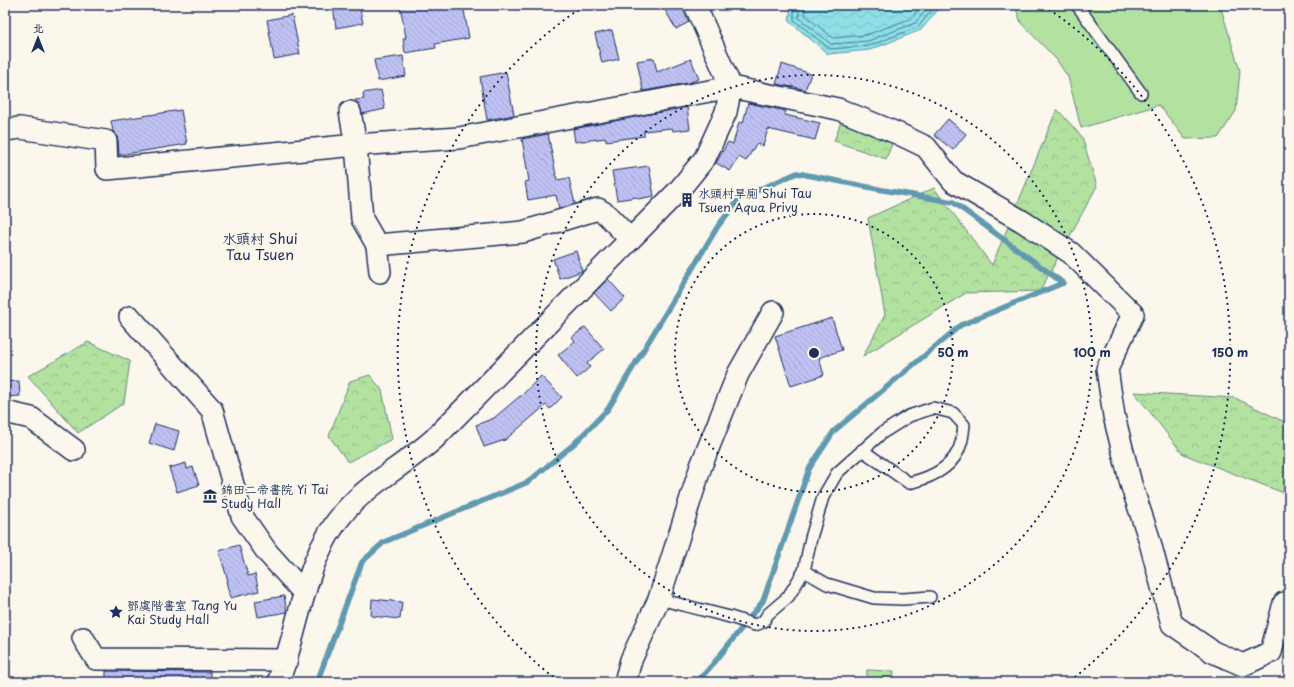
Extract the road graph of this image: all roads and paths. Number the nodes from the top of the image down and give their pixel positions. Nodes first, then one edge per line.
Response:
1 (695, 5) edge
2 (1077, 5) edge
3 (731, 87) junction
4 (1141, 93) dead end
5 (350, 112) dead end
6 (5, 130) edge
7 (356, 145) junction
8 (630, 239) junction
9 (377, 245) junction
10 (380, 272) dead end
11 (773, 312) dead end
12 (130, 317) dead end
13 (5, 412) edge
14 (74, 450) dead end
15 (862, 450) junction
16 (804, 571) junction
17 (304, 593) junction
18 (930, 597) dead end
19 (659, 599) junction
20 (1284, 603) dead end
21 (83, 638) dead end
22 (287, 660) junction
23 (278, 682) edge
24 (625, 682) edge

1 - 3 street
2 - 4 lane
3 - 7 street
3 - 8 street
3 - 20 street
5 - 7 street
6 - 7 street
7 - 9 street
8 - 9 street
8 - 17 street
9 - 10 street
11 - 19 street
12 - 17 street
13 - 14 street
15 - 15 lane
15 - 16 lane
16 - 18 lane
16 - 19 lane
17 - 22 street
19 - 24 street
21 - 22 street
22 - 23 street

